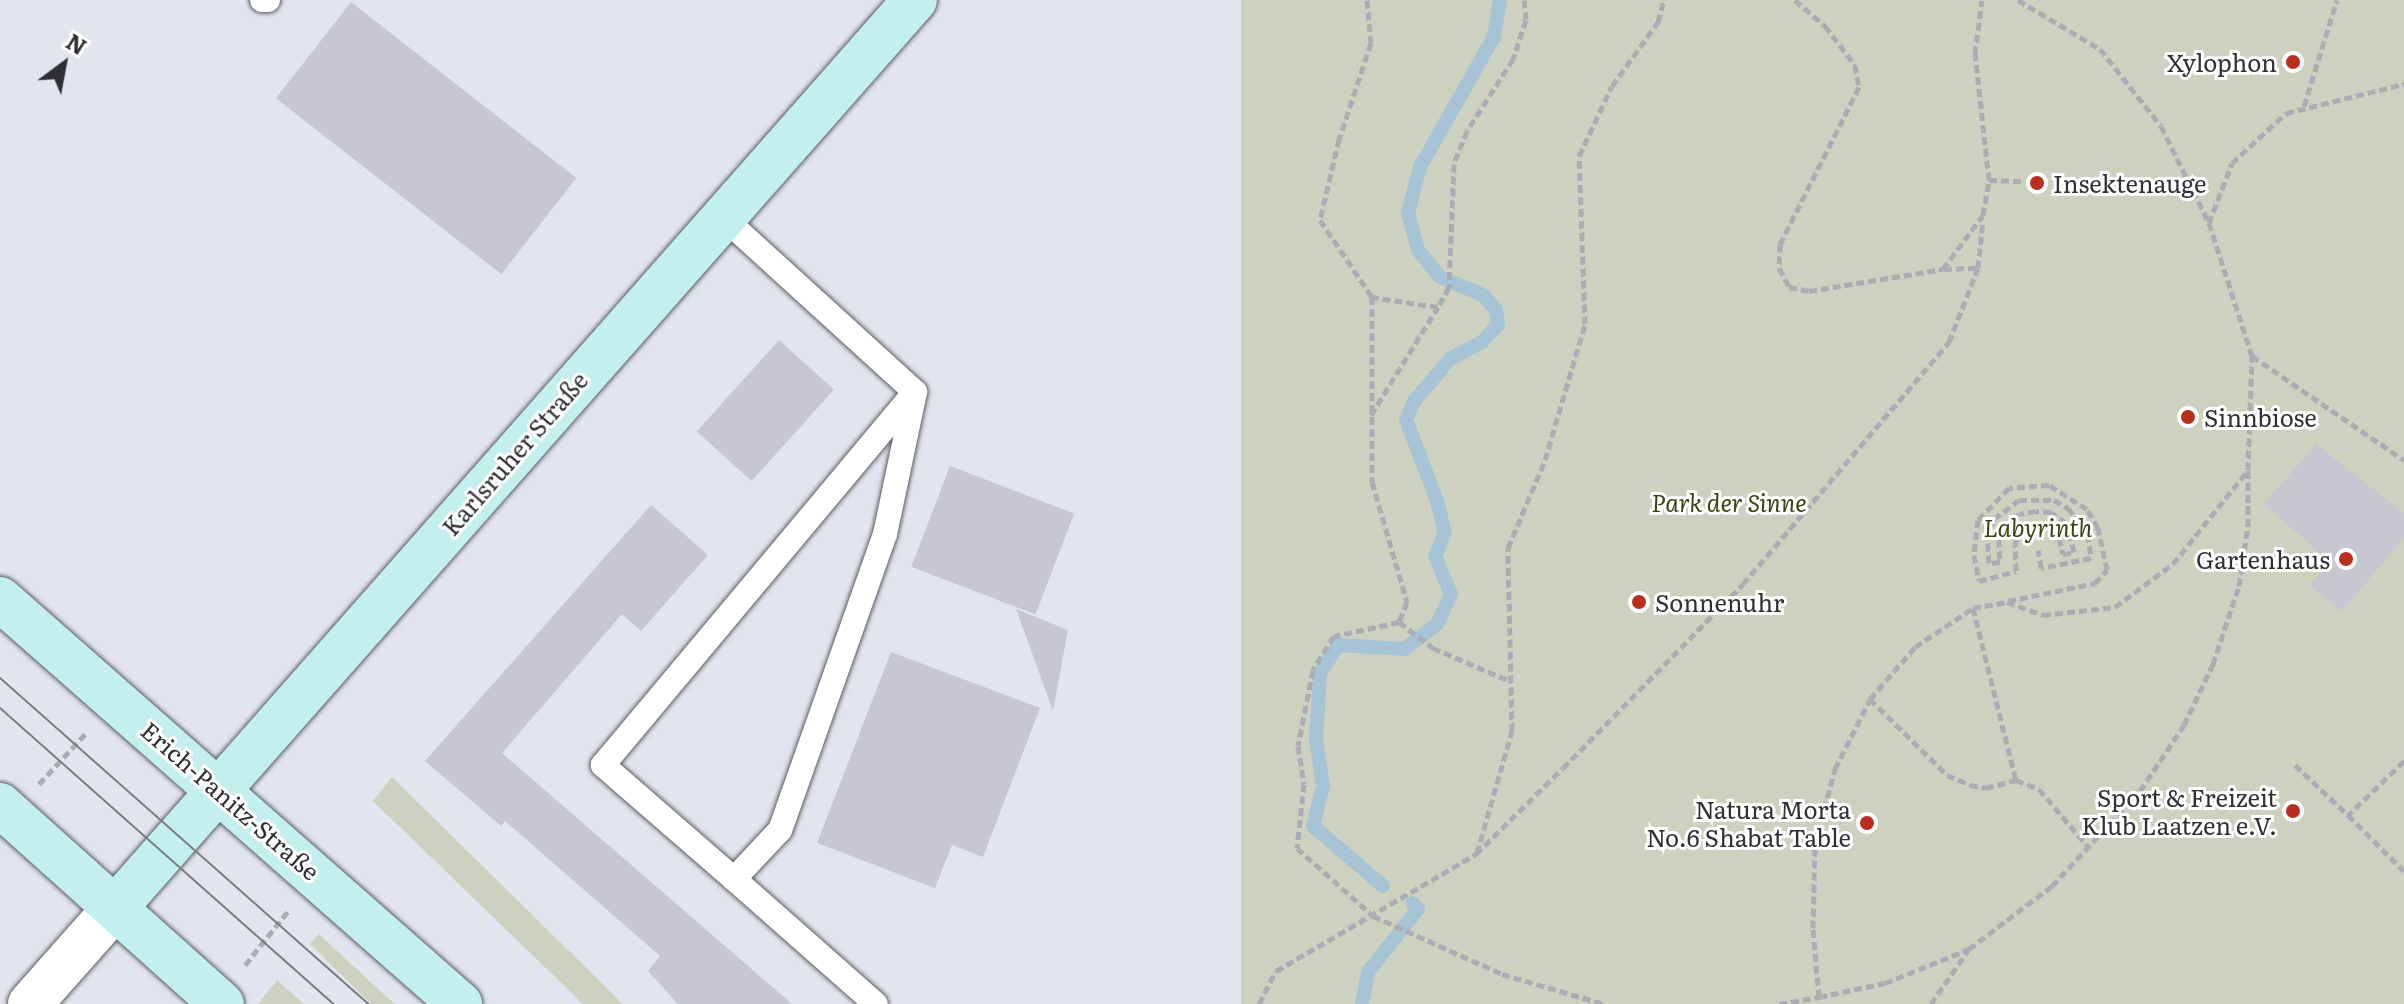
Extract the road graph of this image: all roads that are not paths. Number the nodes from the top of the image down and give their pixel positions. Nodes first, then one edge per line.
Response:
1 (915, 0) edge
2 (725, 219) junction
3 (915, 392) junction
4 (0, 599) edge
5 (219, 787) junction
6 (5, 810) edge
7 (734, 879) junction
8 (115, 908) junction
9 (219, 1002) edge
10 (30, 1004) edge
11 (460, 1004) edge
12 (876, 1004) edge

1 - 2 main road, Karlsruher Straße
2 - 3 lane
2 - 5 main road, Karlsruher Straße
3 - 7 lane
3 - 7 lane
4 - 5 main road, Erich-Panitz-Straße
5 - 8 main road, Karlsruher Straße
5 - 11 main road, Erich-Panitz-Straße
6 - 8 main road
7 - 12 lane
8 - 9 main road
8 - 10 street

